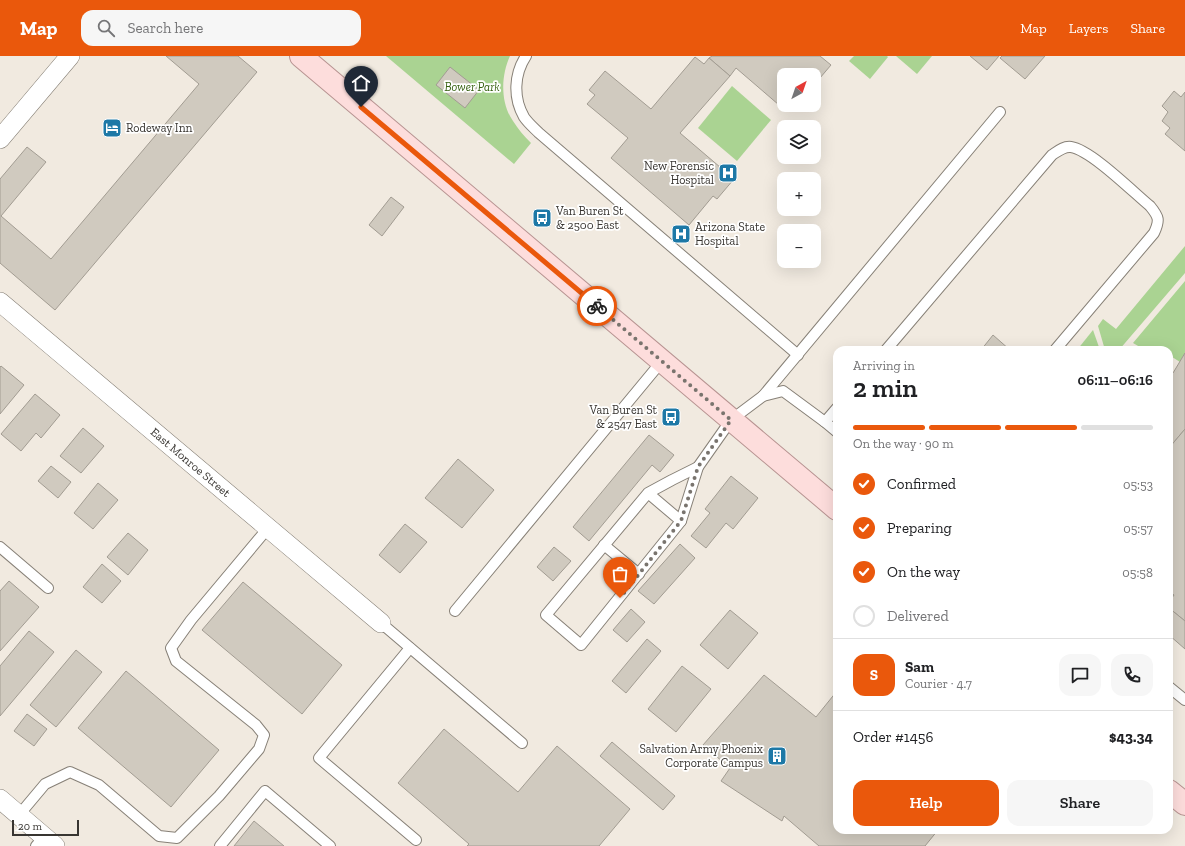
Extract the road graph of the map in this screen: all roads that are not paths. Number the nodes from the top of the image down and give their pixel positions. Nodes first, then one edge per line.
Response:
1 (70, 56) edge
2 (301, 56) edge
3 (526, 56) edge
4 (1000, 112) dead end
5 (0, 139) edge
6 (0, 302) edge
7 (889, 346) edge
8 (1058, 346) edge
9 (798, 355) junction
10 (662, 361) junction
11 (763, 396) junction
12 (833, 413) edge
13 (731, 420) junction
14 (825, 422) junction
15 (833, 429) edge
16 (698, 467) junction
17 (648, 494) junction
18 (833, 506) edge
19 (681, 521) junction
20 (268, 528) junction
21 (604, 545) junction
22 (0, 547) edge
23 (639, 574) junction
24 (48, 588) dead end
25 (455, 611) dead end
26 (381, 623) joint
27 (410, 648) junction
28 (1173, 690) edge
29 (1185, 700) edge
30 (522, 743) dead end
31 (1173, 794) edge
32 (0, 799) edge
33 (1185, 804) edge
34 (19, 815) junction
35 (416, 840) dead end
36 (45, 843) edge
37 (220, 846) edge
38 (330, 846) edge

1 - 5 street
2 - 10 main road
3 - 9 lane
4 - 9 lane
6 - 20 street, East Monroe Street
7 - 8 lane
9 - 11 lane
10 - 13 main road
10 - 25 lane
11 - 13 lane
11 - 14 lane
12 - 14 lane
13 - 16 lane
13 - 18 main road
14 - 15 lane
16 - 17 lane
16 - 19 lane
17 - 19 lane
17 - 21 lane
19 - 23 lane
20 - 26 street, East Monroe Street
20 - 34 lane
21 - 23 lane
21 - 23 lane
22 - 24 lane
26 - 27 lane
27 - 30 lane
27 - 35 lane
28 - 29 lane
31 - 33 main road
32 - 34 street
34 - 36 street
37 - 38 lane

